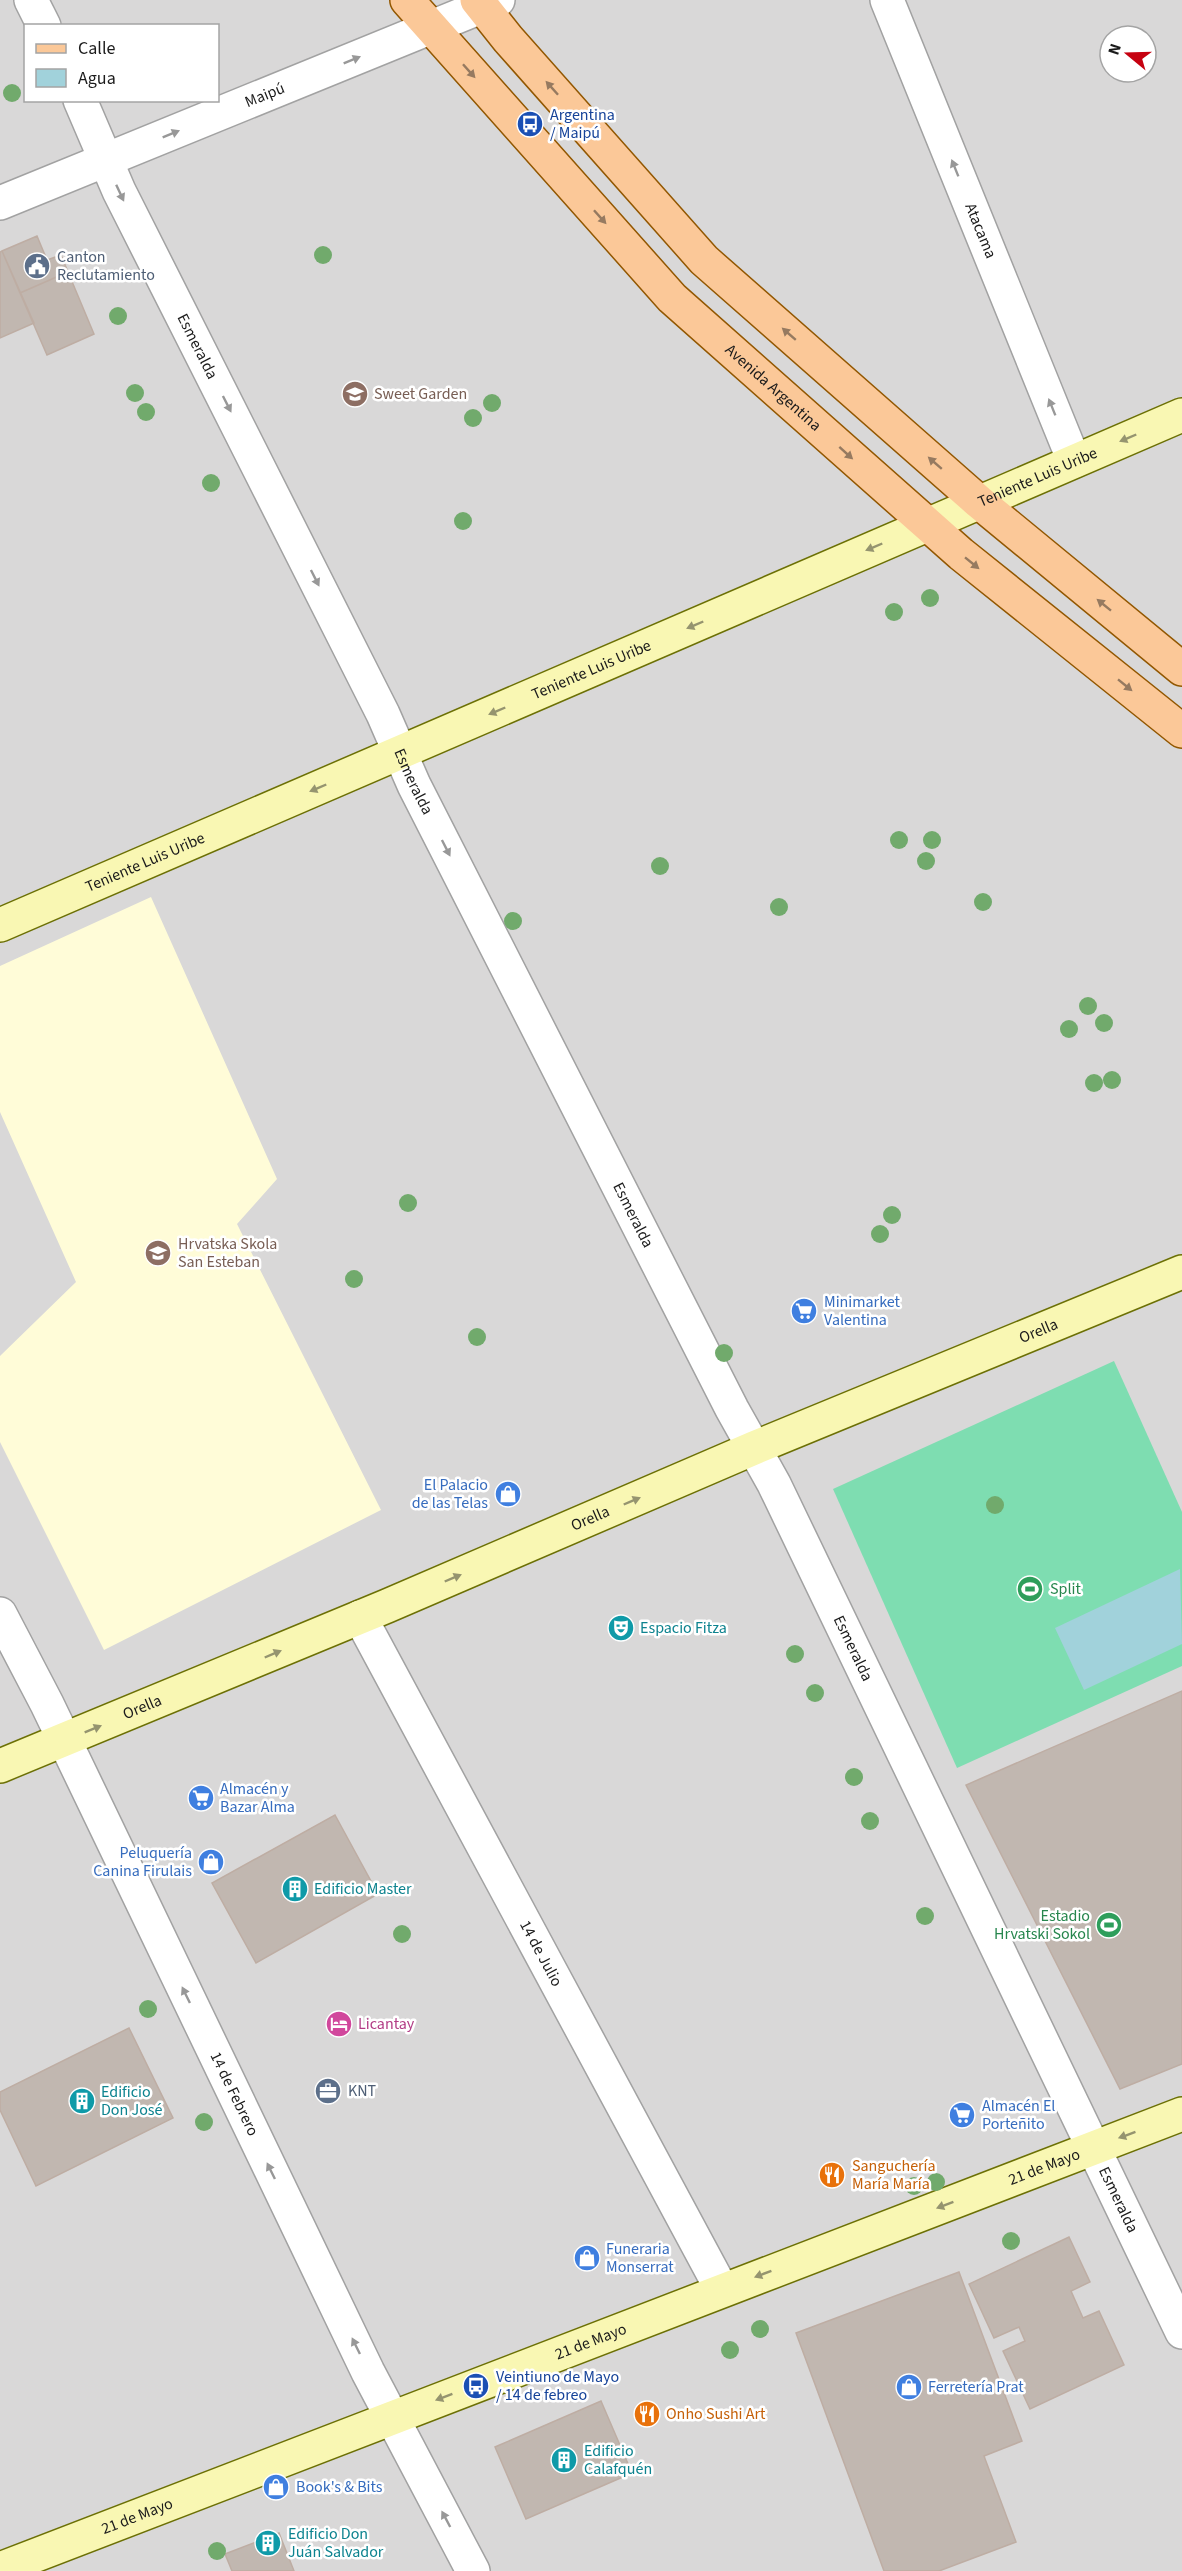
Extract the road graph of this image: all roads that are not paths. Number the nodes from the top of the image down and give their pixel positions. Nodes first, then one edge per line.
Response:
1 (31, 0) edge
2 (407, 0) edge
3 (887, 0) edge
4 (486, 2) edge
5 (43, 24) edge
6 (431, 27) junction
7 (81, 102) edge
8 (106, 160) junction
9 (0, 203) edge
10 (1182, 415) edge
11 (1074, 461) junction
12 (979, 502) junction
13 (928, 525) junction
14 (1182, 669) edge
15 (1182, 730) edge
16 (400, 753) junction
17 (0, 925) edge
18 (1182, 1272) edge
19 (754, 1448) junction
20 (0, 1614) edge
21 (360, 1617) junction
22 (64, 1740) junction
23 (0, 1766) edge
24 (1182, 2114) edge
25 (1094, 2147) junction
26 (722, 2290) junction
27 (1182, 2332) edge
28 (391, 2417) junction
29 (0, 2569) edge
30 (473, 2571) edge

1 - 5 street
2 - 6 main road, Avenida Argentina
11 -> 3 street, Atacama
4 - 6 street, Maipú
12 -> 4 main road
8 -> 6 street, Maipú
6 -> 13 main road, Avenida Argentina
7 - 8 street, Esmeralda
8 - 9 street, Maipú
8 -> 16 street, Esmeralda
10 -> 11 street, Teniente Luis Uribe
11 - 12 street, Teniente Luis Uribe
12 - 13 street, Teniente Luis Uribe
14 -> 12 main road
13 -> 15 main road, Avenida Argentina
13 -> 16 street, Teniente Luis Uribe
16 -> 17 street, Teniente Luis Uribe
16 -> 19 street, Esmeralda
18 - 19 street, Orella
21 -> 19 street, Orella
19 - 25 street, Esmeralda
20 - 22 street, 14 de Febrero
22 -> 21 street, Orella
21 - 26 street, 14 de Julio
22 - 23 street, Orella
28 -> 22 street, 14 de Febrero
24 -> 25 street, 21 de Mayo
25 -> 26 street, 21 de Mayo
25 - 27 street, Esmeralda
26 -> 28 street, 21 de Mayo
28 - 29 street, 21 de Mayo
30 -> 28 street, 14 de Febrero

